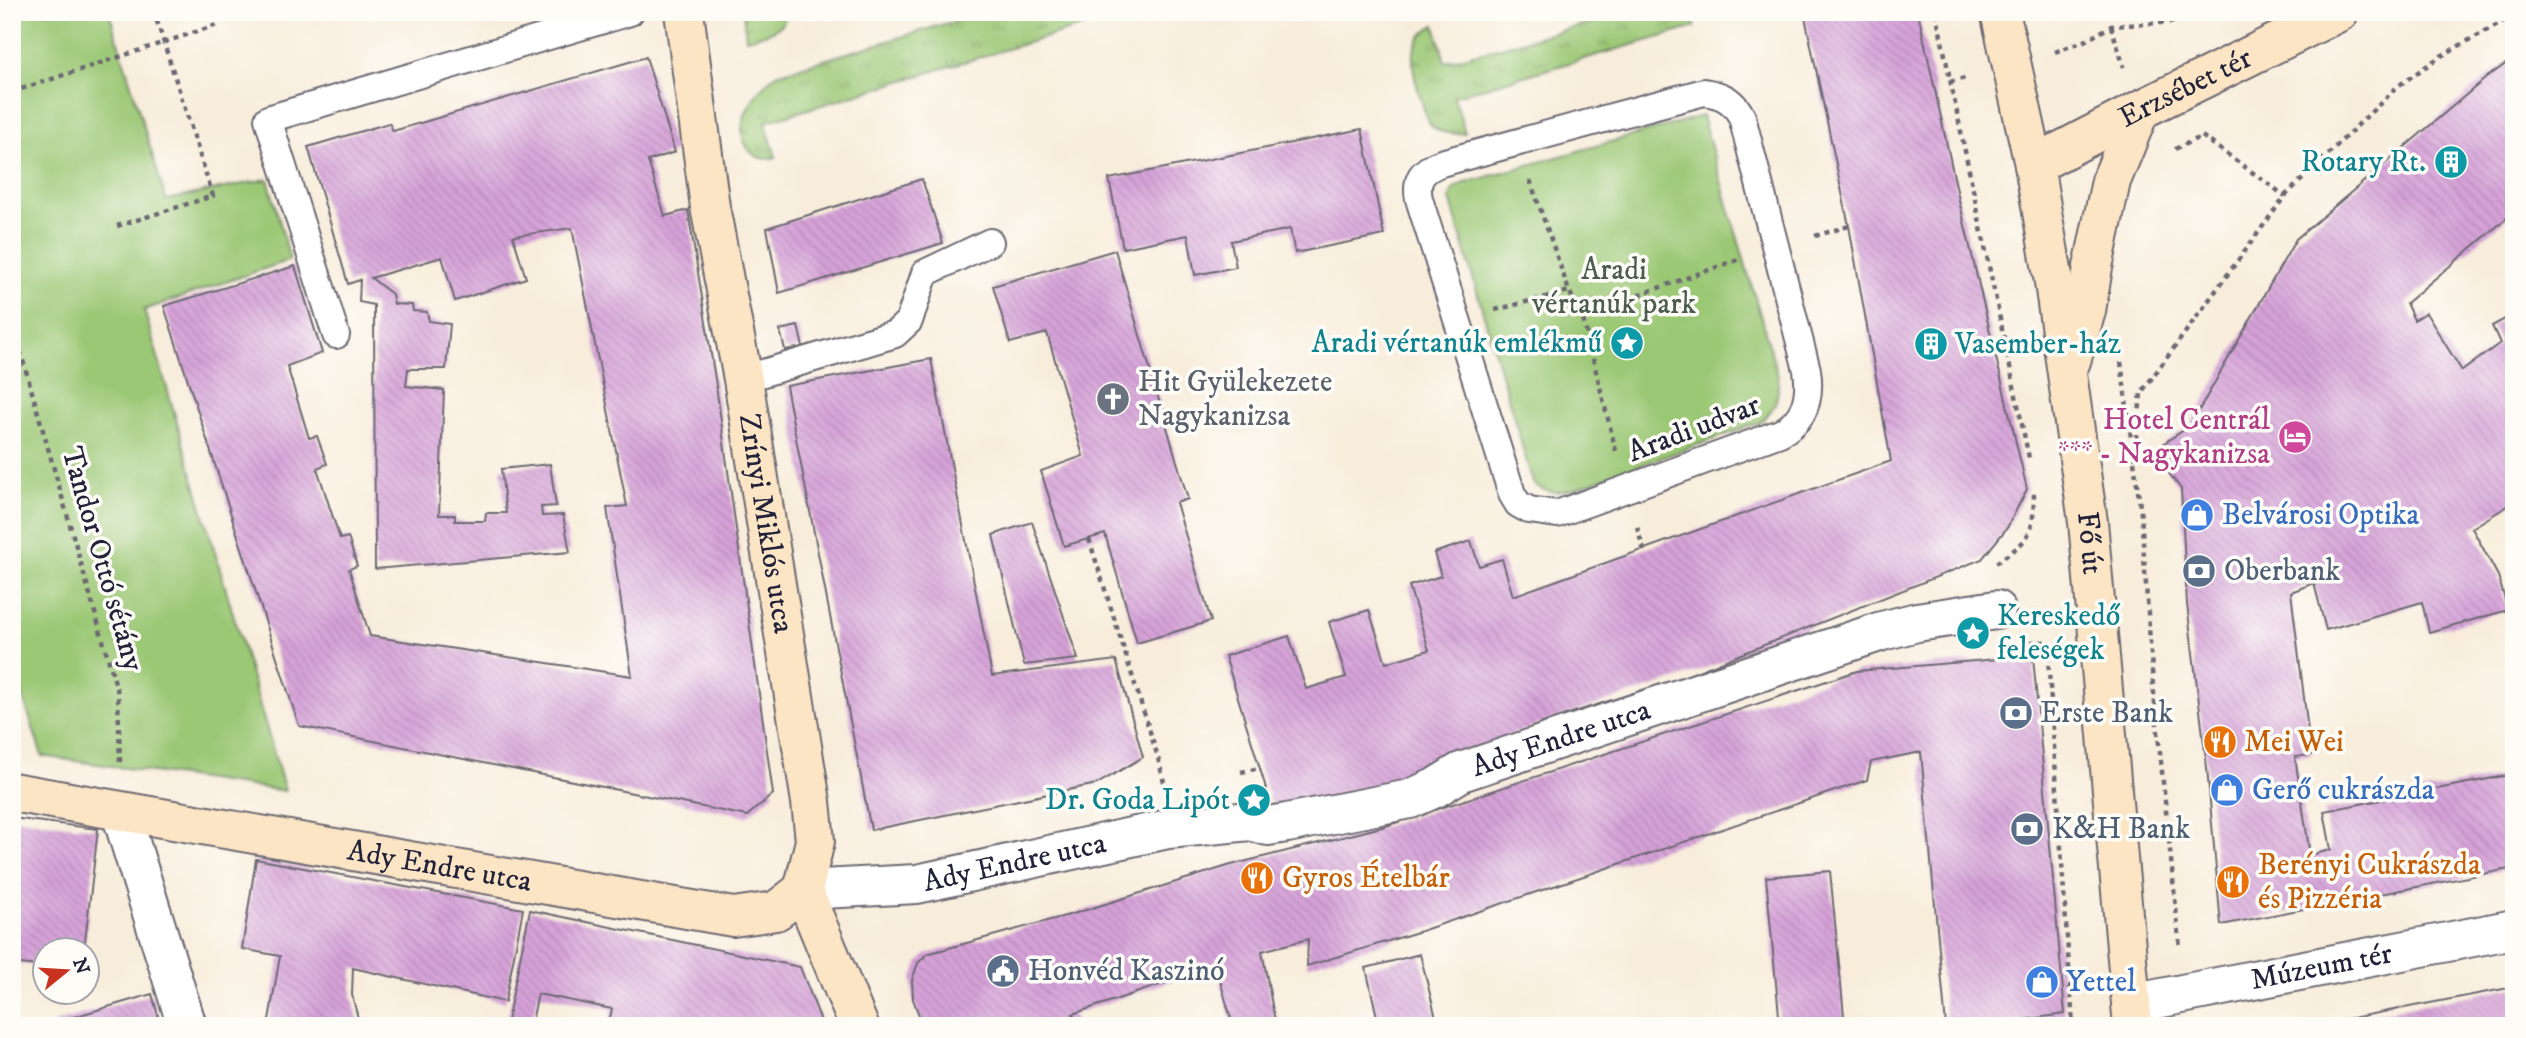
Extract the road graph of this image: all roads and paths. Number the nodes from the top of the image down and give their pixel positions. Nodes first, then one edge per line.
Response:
1 (154, 12) edge
2 (629, 12) edge
3 (684, 12) edge
4 (1936, 12) edge
5 (2000, 12) edge
6 (2206, 12) edge
7 (2339, 12) edge
8 (2514, 15) edge
9 (220, 24) dead end
10 (164, 42) junction
11 (2012, 66) junction
12 (12, 92) edge
13 (2140, 110) junction
14 (1517, 143) junction
15 (2166, 154) dead end
16 (2034, 165) junction
17 (2285, 195) junction
18 (117, 226) dead end
19 (1849, 226) dead end
20 (990, 242) dead end
21 (1775, 247) junction
22 (1569, 291) junction
23 (1582, 315) junction
24 (1458, 320) junction
25 (12, 322) edge
26 (336, 335) dead end
27 (2068, 373) junction
28 (743, 379) junction
29 (2032, 471) dead end
30 (2034, 485) dead end
31 (1626, 490) junction
32 (1089, 539) dead end
33 (1644, 551) dead end
34 (1996, 610) junction
35 (1260, 768) dead end
36 (1237, 773) dead end
37 (1164, 782) dead end
38 (12, 792) edge
39 (121, 813) junction
40 (803, 890) junction
41 (2514, 929) edge
42 (2185, 994) junction
43 (2132, 1015) edge
44 (187, 1026) edge
45 (859, 1026) edge
46 (2073, 1026) edge

1 - 10 path
2 - 26 lane
3 - 28 street, Zrínyi Miklós utca
4 - 29 path
5 - 11 street
6 - 11 path
7 - 13 street, Erzsébet tér
8 - 17 path
9 - 10 path
10 - 12 path
10 - 18 path
11 - 16 street, Fő út
13 - 16 street, Erzsébet tér
13 - 27 street
14 - 21 lane, Aradi udvar
14 - 22 path
14 - 24 lane, Aradi udvar
15 - 17 path
16 - 27 street, Fő út
17 - 42 path
19 - 21 path
20 - 28 lane
21 - 23 path
21 - 31 lane, Aradi udvar
22 - 23 path
22 - 24 path
23 - 31 path
24 - 31 lane, Aradi udvar
25 - 39 path, Tandor Ottó sétány
27 - 43 street, Fő út
28 - 40 street, Zrínyi Miklós utca
30 - 34 path
31 - 33 path
32 - 37 path
34 - 40 street, Ady Endre utca
34 - 46 path
35 - 36 path
38 - 39 street, Ady Endre utca
39 - 40 street, Ady Endre utca
39 - 44 street
40 - 45 street
41 - 42 street, Múzeum tér
42 - 43 street, Múzeum tér

